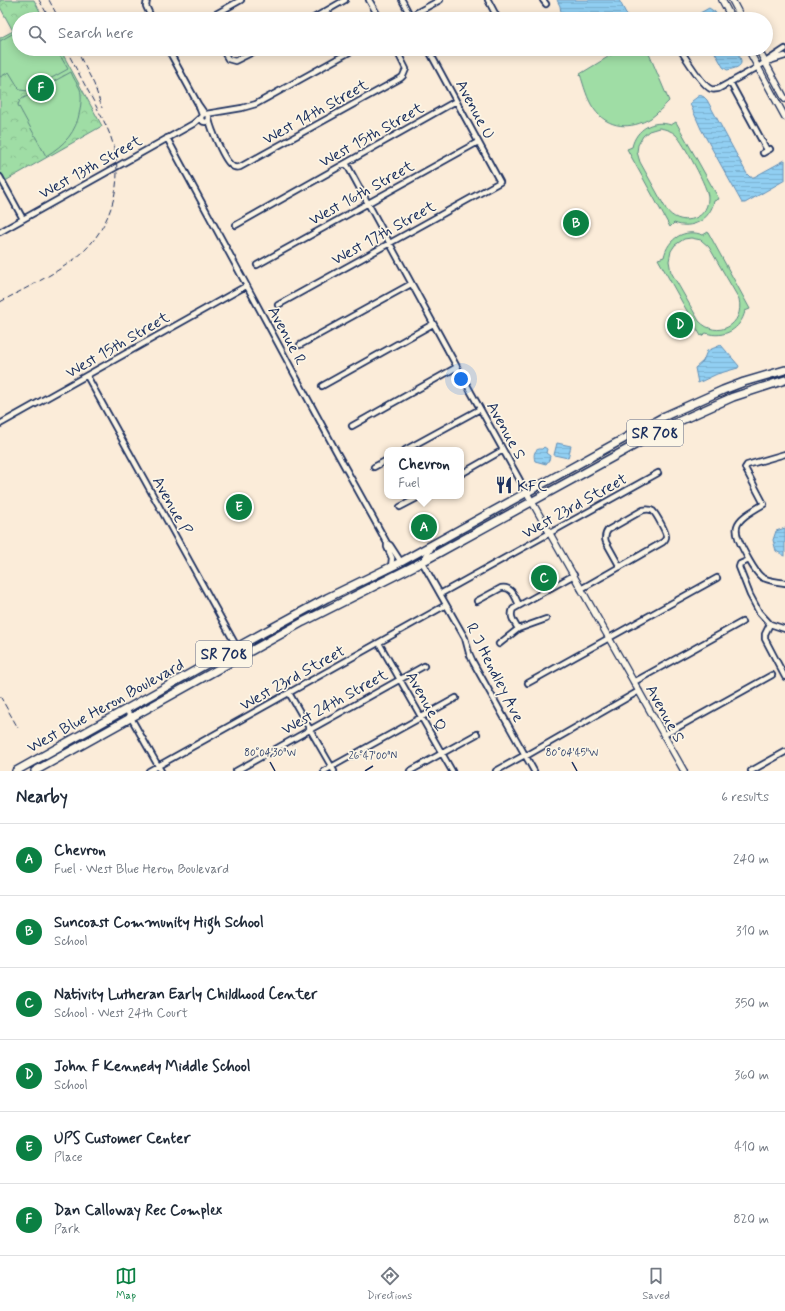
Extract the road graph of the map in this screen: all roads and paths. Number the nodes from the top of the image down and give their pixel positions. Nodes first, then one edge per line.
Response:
1 (147, 0) edge
2 (240, 0) edge
3 (345, 0) edge
4 (370, 0) edge
5 (402, 0) edge
6 (440, 0) edge
7 (488, 0) edge
8 (722, 0) edge
9 (732, 0) edge
10 (149, 12) edge
11 (219, 12) edge
12 (324, 12) edge
13 (376, 12) edge
14 (408, 12) edge
15 (418, 12) edge
16 (494, 12) edge
17 (728, 12) edge
18 (738, 12) edge
19 (785, 49) edge
20 (172, 56) edge
21 (226, 56) edge
22 (245, 56) edge
23 (342, 56) edge
24 (400, 56) edge
25 (432, 56) edge
26 (685, 56) edge
27 (752, 56) edge
28 (762, 56) edge
29 (785, 56) edge
30 (765, 62) junction
31 (758, 67) junction
32 (730, 82) junction
33 (785, 98) edge
34 (456, 102) junction
35 (205, 117) junction
36 (785, 117) edge
37 (167, 138) junction
38 (478, 142) junction
39 (767, 151) dead end
40 (346, 163) junction
41 (0, 177) edge
42 (500, 182) joint
43 (368, 203) junction
44 (23, 219) junction
45 (236, 225) dead end
46 (0, 232) edge
47 (390, 243) junction
48 (257, 265) dead end
49 (411, 284) junction
50 (246, 286) junction
51 (278, 305) dead end
52 (433, 324) junction
53 (300, 345) dead end
54 (457, 368) junction
55 (785, 370) edge
56 (87, 376) junction
57 (761, 377) junction
58 (785, 380) edge
59 (744, 382) junction
60 (322, 386) dead end
61 (754, 389) junction
62 (480, 409) junction
63 (687, 417) junction
64 (0, 424) edge
65 (352, 426) dead end
66 (410, 447) edge
67 (503, 450) junction
68 (785, 454) edge
69 (384, 462) edge
70 (374, 467) dead end
71 (464, 472) edge
72 (658, 473) dead end
73 (527, 493) junction
74 (416, 499) edge
75 (532, 501) junction
76 (400, 508) dead end
77 (550, 534) junction
78 (387, 543) junction
79 (435, 543) junction
80 (749, 560) junction
81 (401, 562) junction
82 (422, 562) junction
83 (391, 567) junction
84 (620, 567) junction
85 (574, 574) junction
86 (717, 578) dead end
87 (785, 583) edge
88 (582, 588) junction
89 (440, 594) junction
90 (477, 601) dead end
91 (446, 605) junction
92 (519, 605) junction
93 (546, 619) dead end
94 (288, 620) junction
95 (742, 622) dead end
96 (770, 624) junction
97 (518, 629) junction
98 (785, 629) edge
99 (609, 638) junction
100 (379, 643) junction
101 (498, 644) dead end
102 (237, 647) junction
103 (247, 653) junction
104 (424, 666) dead end
105 (772, 675) dead end
106 (785, 677) edge
107 (201, 678) junction
108 (400, 680) junction
109 (634, 682) junction
110 (528, 683) dead end
111 (639, 691) junction
112 (289, 693) junction
113 (456, 698) dead end
114 (126, 709) junction
115 (421, 717) junction
116 (130, 718) junction
117 (310, 730) junction
118 (477, 734) dead end
119 (664, 735) junction
120 (785, 752) edge
121 (442, 754) junction
122 (526, 756) junction
123 (158, 766) junction
124 (332, 769) edge
125 (16, 771) edge
126 (34, 771) edge
127 (149, 771) edge
128 (161, 771) edge
129 (236, 771) edge
130 (324, 771) edge
131 (410, 771) edge
132 (452, 771) edge
133 (496, 771) edge
134 (501, 771) edge
135 (534, 771) edge
136 (684, 771) edge
137 (751, 771) edge

1 - 10 street
2 - 11 street
3 - 12 street
4 - 13 street
5 - 14 street
6 - 15 street
7 - 16 street
8 - 17 street
9 - 18 street
19 - 30 street
20 - 35 street
21 - 22 street
23 - 35 street
24 - 35 street, West 14th Street
25 - 34 street, Avenue U
26 - 32 street
27 - 31 street
28 - 30 street
29 - 30 street
30 - 31 street
30 - 33 street
31 - 32 street
31 - 36 street
32 - 39 street
34 - 38 street, Avenue U
34 - 40 street, West 15th Street
35 - 37 street, West 13th Street
37 - 44 street, West 13th Street
37 - 50 street, Avenue R
38 - 42 street, Avenue U
38 - 43 street, West 16th Street
40 - 43 street, Avenue S
40 - 45 street, West 15th Street
41 - 44 street
42 - 47 street, West 17th Street
43 - 47 street, Avenue S
43 - 48 street, West 16th Street
44 - 46 street, West 13th Street
47 - 49 street, Avenue S
47 - 51 street, West 17th Street
49 - 52 street, Avenue S
49 - 53 street
50 - 56 street, West 15th Street
50 - 78 street, Avenue R
52 - 54 street, Avenue S
52 - 60 street
54 - 62 street, Avenue S
54 - 65 street
55 - 57 main road, West Blue Heron Boulevard / SR 708
56 - 64 street, West 15th Street
56 - 102 street, Avenue P
57 - 59 main road, West Blue Heron Boulevard / SR 708
57 - 61 main road
58 - 61 main road, West Blue Heron Boulevard / SR 708
59 - 63 main road
59 - 73 main road, West Blue Heron Boulevard / SR 708
61 - 63 main road, West Blue Heron Boulevard / SR 708
62 - 66 street
62 - 67 street, Avenue S
63 - 75 main road, West Blue Heron Boulevard / SR 708
67 - 71 street
67 - 73 street, Avenue S
68 - 80 street
69 - 70 street
72 - 77 street, West 23rd Street
73 - 75 street, Avenue S
73 - 79 main road, West Blue Heron Boulevard / SR 708
74 - 76 street
75 - 77 street, Avenue S
75 - 82 main road, West Blue Heron Boulevard / SR 708
77 - 85 street, Avenue S
77 - 89 street, West 23rd Street
78 - 81 street, Avenue R
78 - 83 street, Avenue R
79 - 81 main road, West Blue Heron Boulevard / SR 708
79 - 82 street
80 - 87 street
80 - 96 street
81 - 83 main road, West Blue Heron Boulevard / SR 708
82 - 89 street
82 - 103 main road, West Blue Heron Boulevard / SR 708
83 - 94 main road, West Blue Heron Boulevard / SR 708
84 - 84 street
84 - 88 street
85 - 88 street, Avenue S
85 - 92 street
86 - 99 street
88 - 99 street, Avenue S
89 - 91 street
90 - 92 street
91 - 100 street, West 23rd Street
91 - 122 street, R J Hendley Ave
92 - 97 street
93 - 97 street
94 - 102 main road, West Blue Heron Boulevard / SR 708
94 - 103 main road
95 - 109 street
96 - 98 street
96 - 106 street
97 - 101 street
99 - 109 street, Avenue S
99 - 110 street
100 - 108 street, Avenue Q
100 - 112 street, West 23rd Street
102 - 107 main road
102 - 114 main road, West Blue Heron Boulevard / SR 708
103 - 107 main road, West Blue Heron Boulevard / SR 708
104 - 108 street, West 24th Street
105 - 119 street
107 - 116 main road, West Blue Heron Boulevard / SR 708
108 - 115 street, Avenue Q
108 - 117 street, West 24th Street
109 - 111 street, Avenue S
111 - 119 street, Avenue S
111 - 122 street
112 - 117 street
112 - 123 street, West 23rd Street
113 - 115 street
114 - 116 street
114 - 125 main road, West Blue Heron Boulevard / SR 708
115 - 121 street, Avenue Q
115 - 124 street
116 - 123 street
116 - 126 main road, West Blue Heron Boulevard / SR 708
117 - 124 street
117 - 129 street, West 24th Street
118 - 121 street
119 - 136 street, Avenue S
120 - 137 street
121 - 131 street
121 - 132 street, Avenue Q
122 - 133 street
122 - 134 street
122 - 135 street, R J Hendley Ave
123 - 127 street, West 23rd Street
123 - 128 street
124 - 130 street

